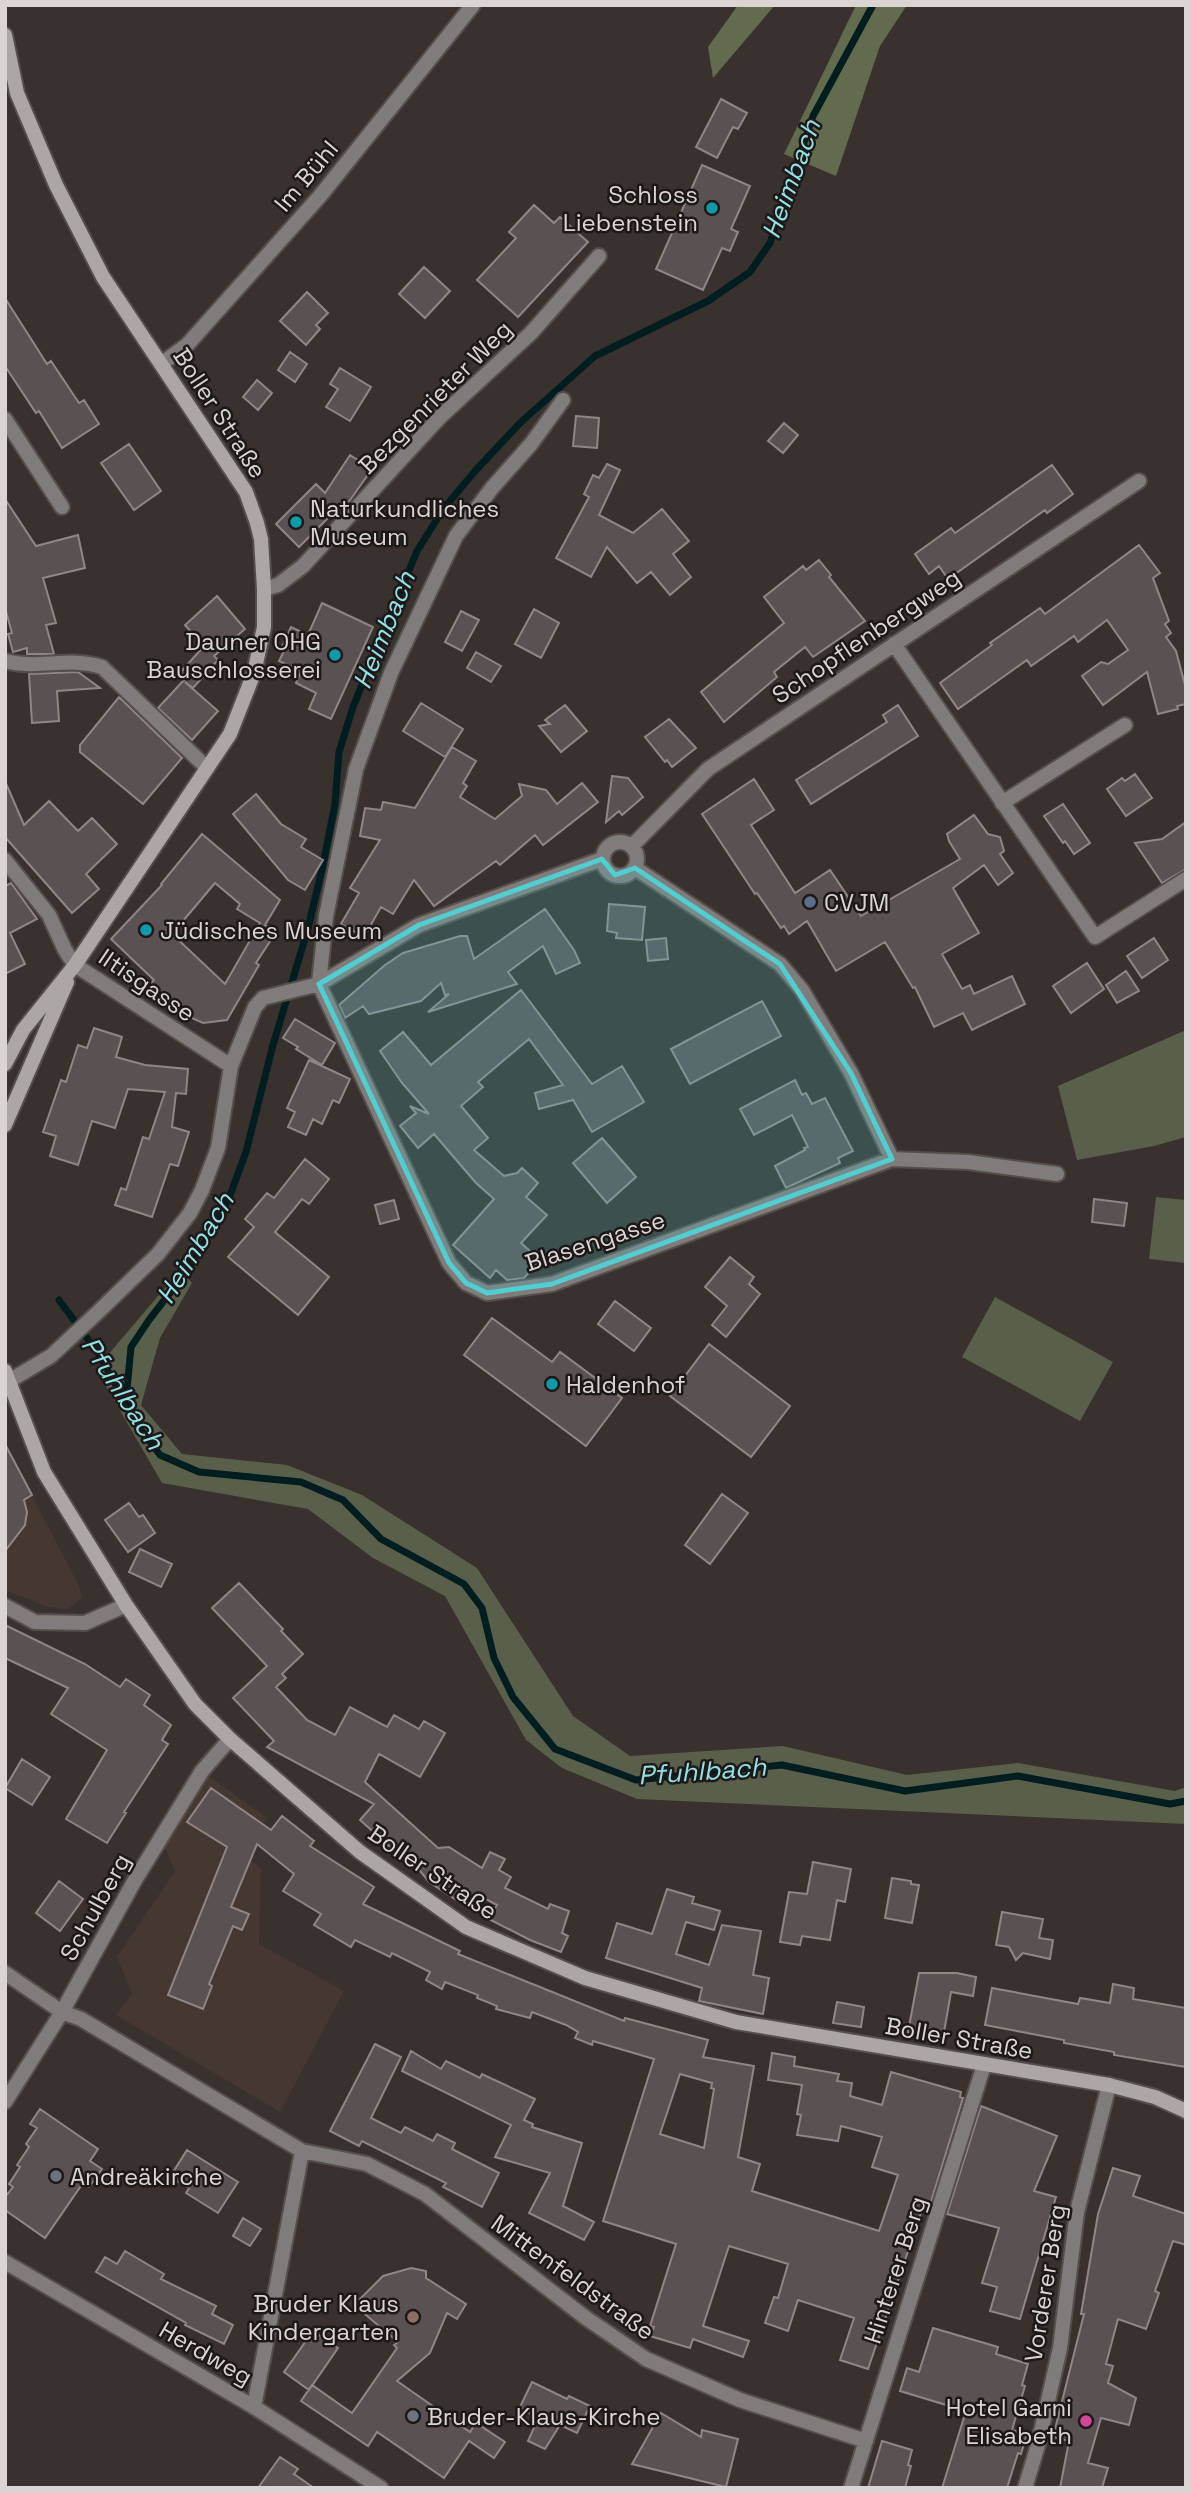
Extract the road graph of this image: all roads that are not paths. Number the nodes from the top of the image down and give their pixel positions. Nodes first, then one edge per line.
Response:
1 (473, 5) edge
2 (5, 35) edge
3 (599, 256) dead end
4 (161, 364) junction
5 (563, 400) dead end
6 (5, 419) edge
7 (1139, 481) dead end
8 (62, 507) dead end
9 (264, 589) junction
10 (894, 645) junction
11 (5, 661) edge
12 (1125, 725) dead end
13 (207, 768) junction
14 (1002, 803) junction
15 (632, 846) junction
16 (602, 859) junction
17 (5, 860) edge
18 (635, 868) junction
19 (1186, 879) edge
20 (75, 965) junction
21 (315, 985) junction
22 (5, 1064) edge
23 (231, 1066) junction
24 (5, 1125) edge
25 (892, 1159) junction
26 (1057, 1174) dead end
27 (7, 1376) edge
28 (126, 1605) junction
29 (5, 1606) edge
30 (230, 1739) junction
31 (5, 1973) edge
32 (62, 2012) junction
33 (984, 2066) junction
34 (1109, 2085) junction
35 (5, 2102) edge
36 (1186, 2110) edge
37 (302, 2151) junction
38 (5, 2262) edge
39 (254, 2407) junction
40 (866, 2441) junction
41 (381, 2488) edge
42 (850, 2488) edge
43 (1025, 2488) edge

1 - 4 street, Im Bühl
2 - 4 main road, Boller Straße
3 - 9 street, Bezgenrieter Weg
4 - 9 main road, Boller Straße
5 - 21 street
6 - 8 street
7 - 10 street, Schopflenbergweg
9 - 13 main road, Boller Straße
10 - 14 street
10 - 15 street, Schopflenbergweg
11 - 13 street
12 - 14 street
13 - 20 main road, Boller Straße
14 - 19 street
15 - 16 street
15 - 18 street
16 - 18 street
16 - 21 street
17 - 20 street, Iltisgasse
18 - 25 street
20 - 22 main road, Boller Straße
20 - 23 street, Iltisgasse
20 - 24 main road, Boller Straße
21 - 23 street
21 - 25 street, Blasengasse
23 - 27 street
25 - 26 street
27 - 28 main road, Boller Straße
28 - 29 street
28 - 30 main road, Boller Straße
30 - 32 street, Schulberg
30 - 33 main road, Boller Straße
31 - 32 street, Mittenfeldstraße
32 - 35 street, Schulberg
32 - 37 street, Mittenfeldstraße
33 - 34 main road, Boller Straße
33 - 40 street, Hinterer Berg
34 - 36 main road, Boller Straße
34 - 43 street, Vorderer Berg
37 - 39 street
37 - 40 street, Mittenfeldstraße
38 - 39 street, Herdweg
39 - 41 street, Herdweg
40 - 42 street, Hinterer Berg

